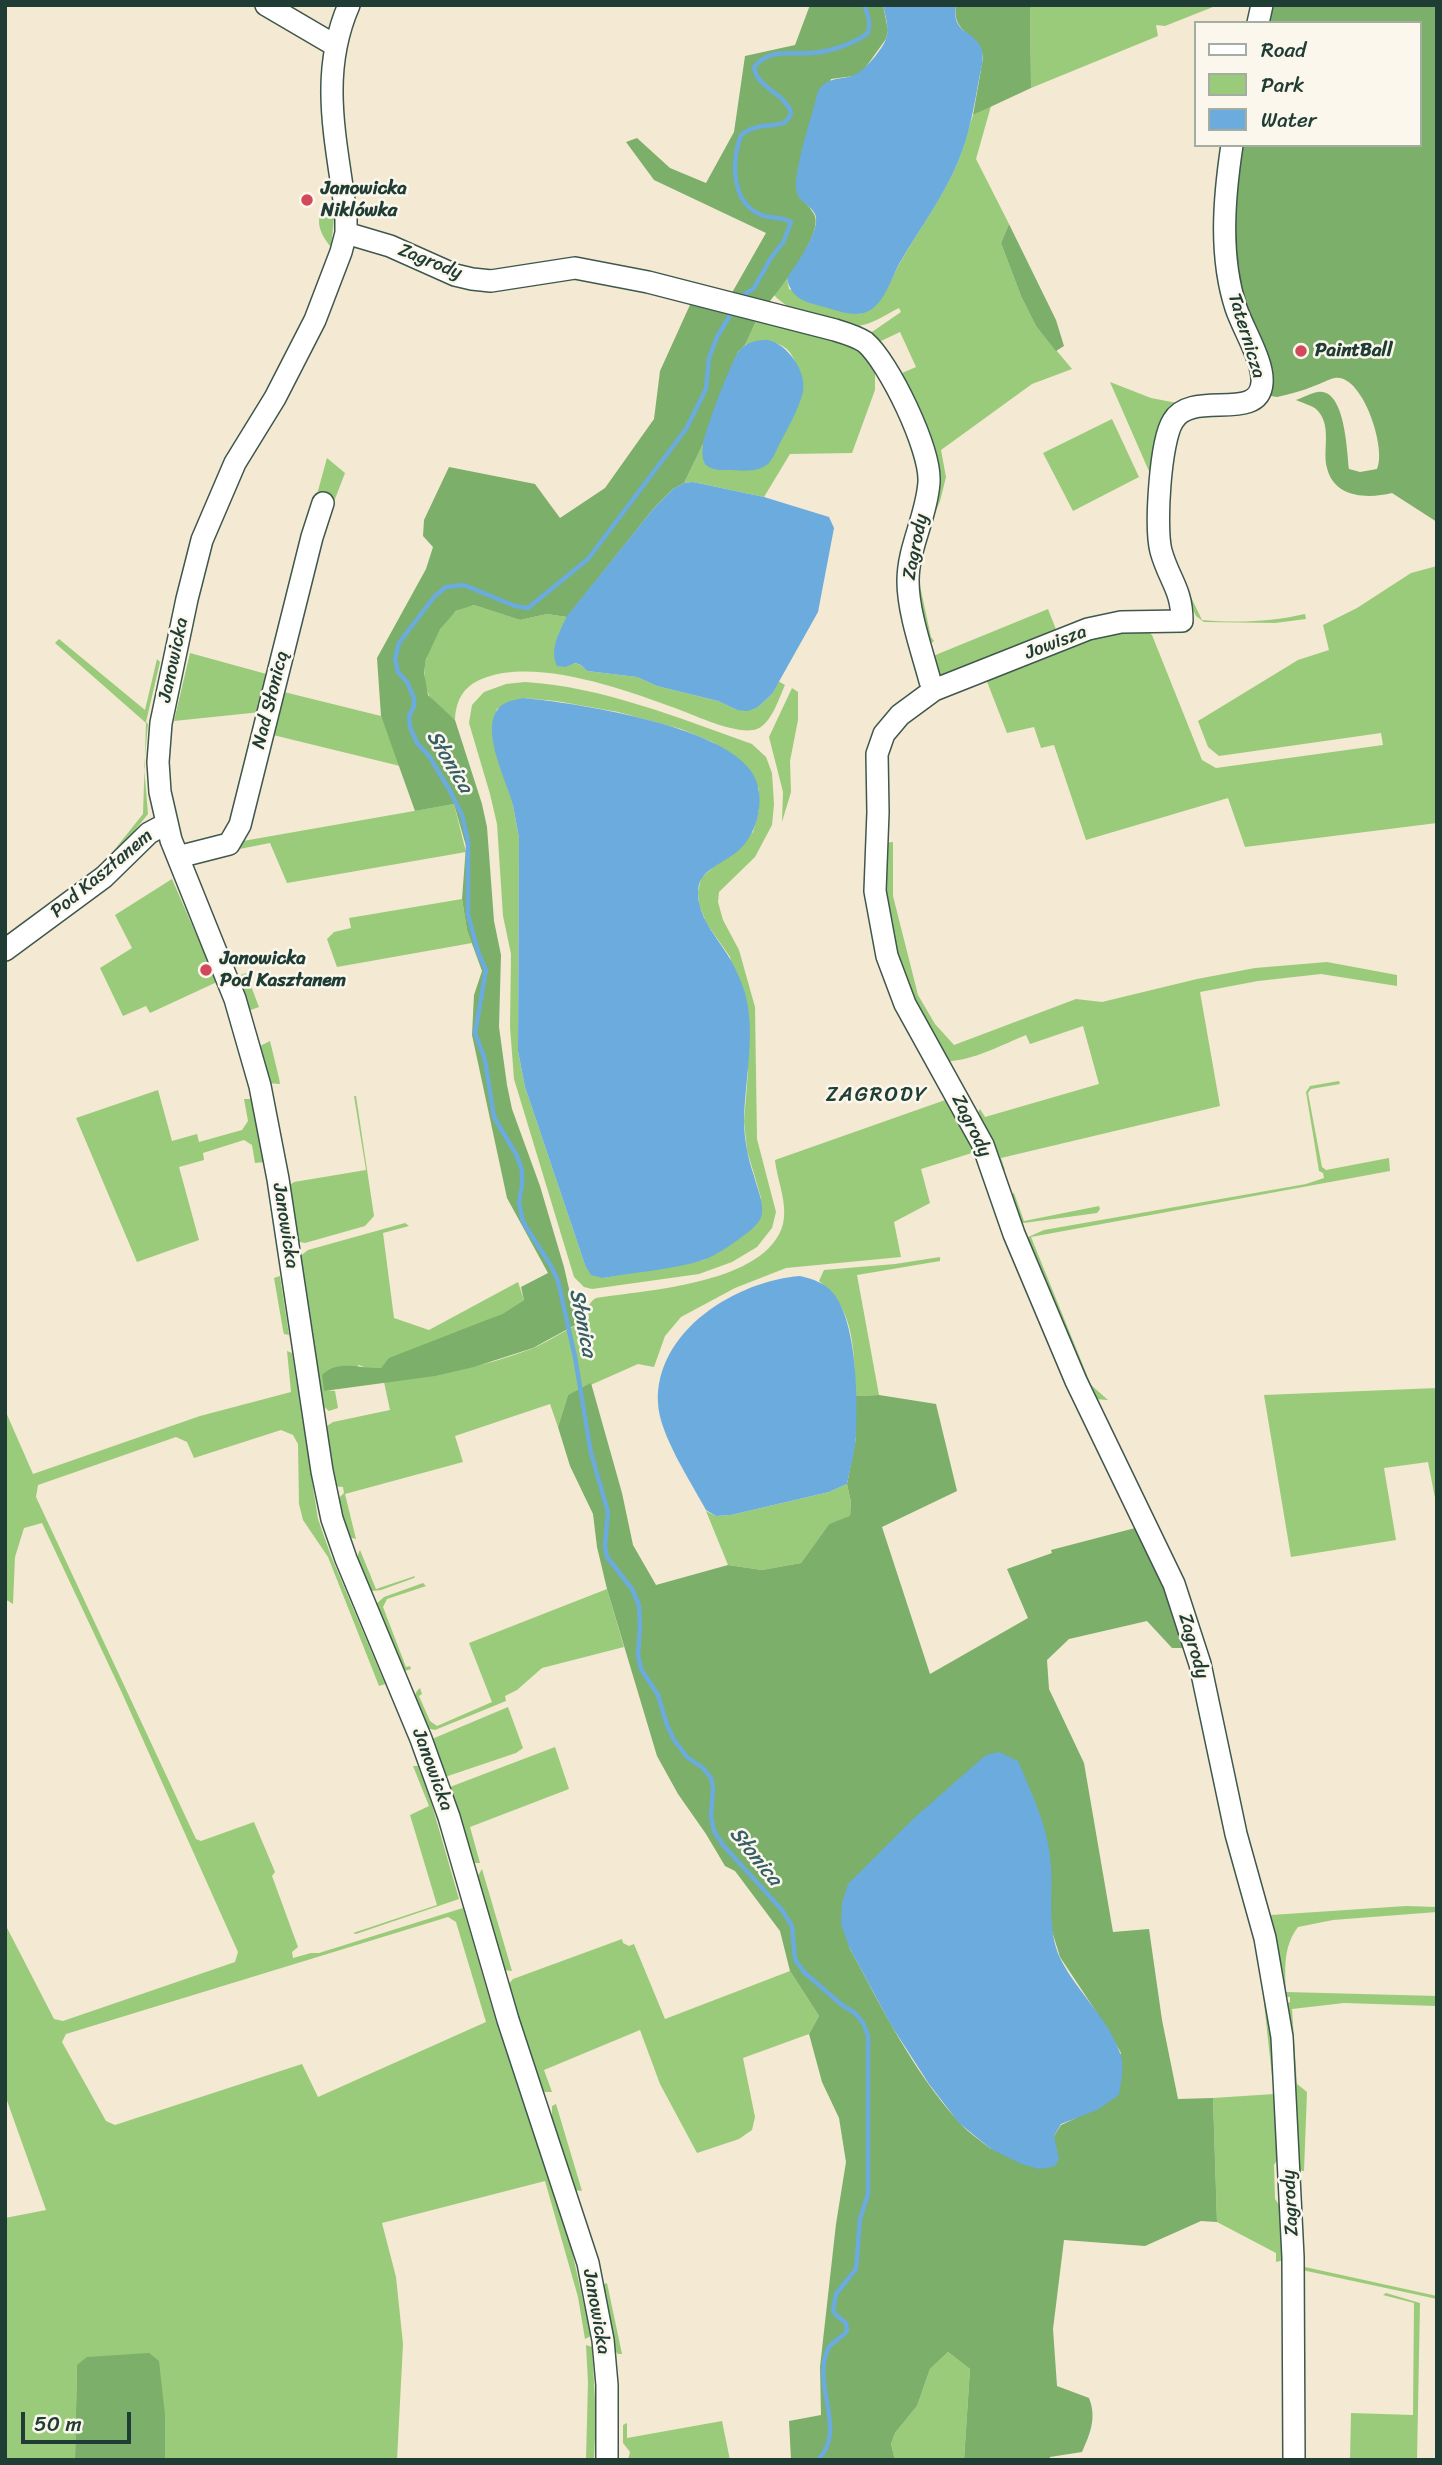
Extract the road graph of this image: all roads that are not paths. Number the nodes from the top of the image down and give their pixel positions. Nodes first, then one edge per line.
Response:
1 (266, 5) edge
2 (349, 5) edge
3 (336, 46) junction
4 (1232, 147) edge
5 (346, 233) junction
6 (323, 503) dead end
7 (1182, 621) joint
8 (934, 690) junction
9 (166, 824) junction
10 (178, 857) junction
11 (5, 950) edge
12 (607, 2460) edge
13 (1294, 2460) edge

1 - 3 street
2 - 3 street, Janowicka
3 - 5 street, Janowicka
4 - 7 street, Taternicza
5 - 8 street, Zagrody
5 - 9 street, Janowicka
6 - 10 street, Nad Słonicą
7 - 8 street, Jowisza
8 - 13 street, Zagrody
9 - 10 street, Janowicka
9 - 11 street, Pod Kasztanem
10 - 12 street, Janowicka

